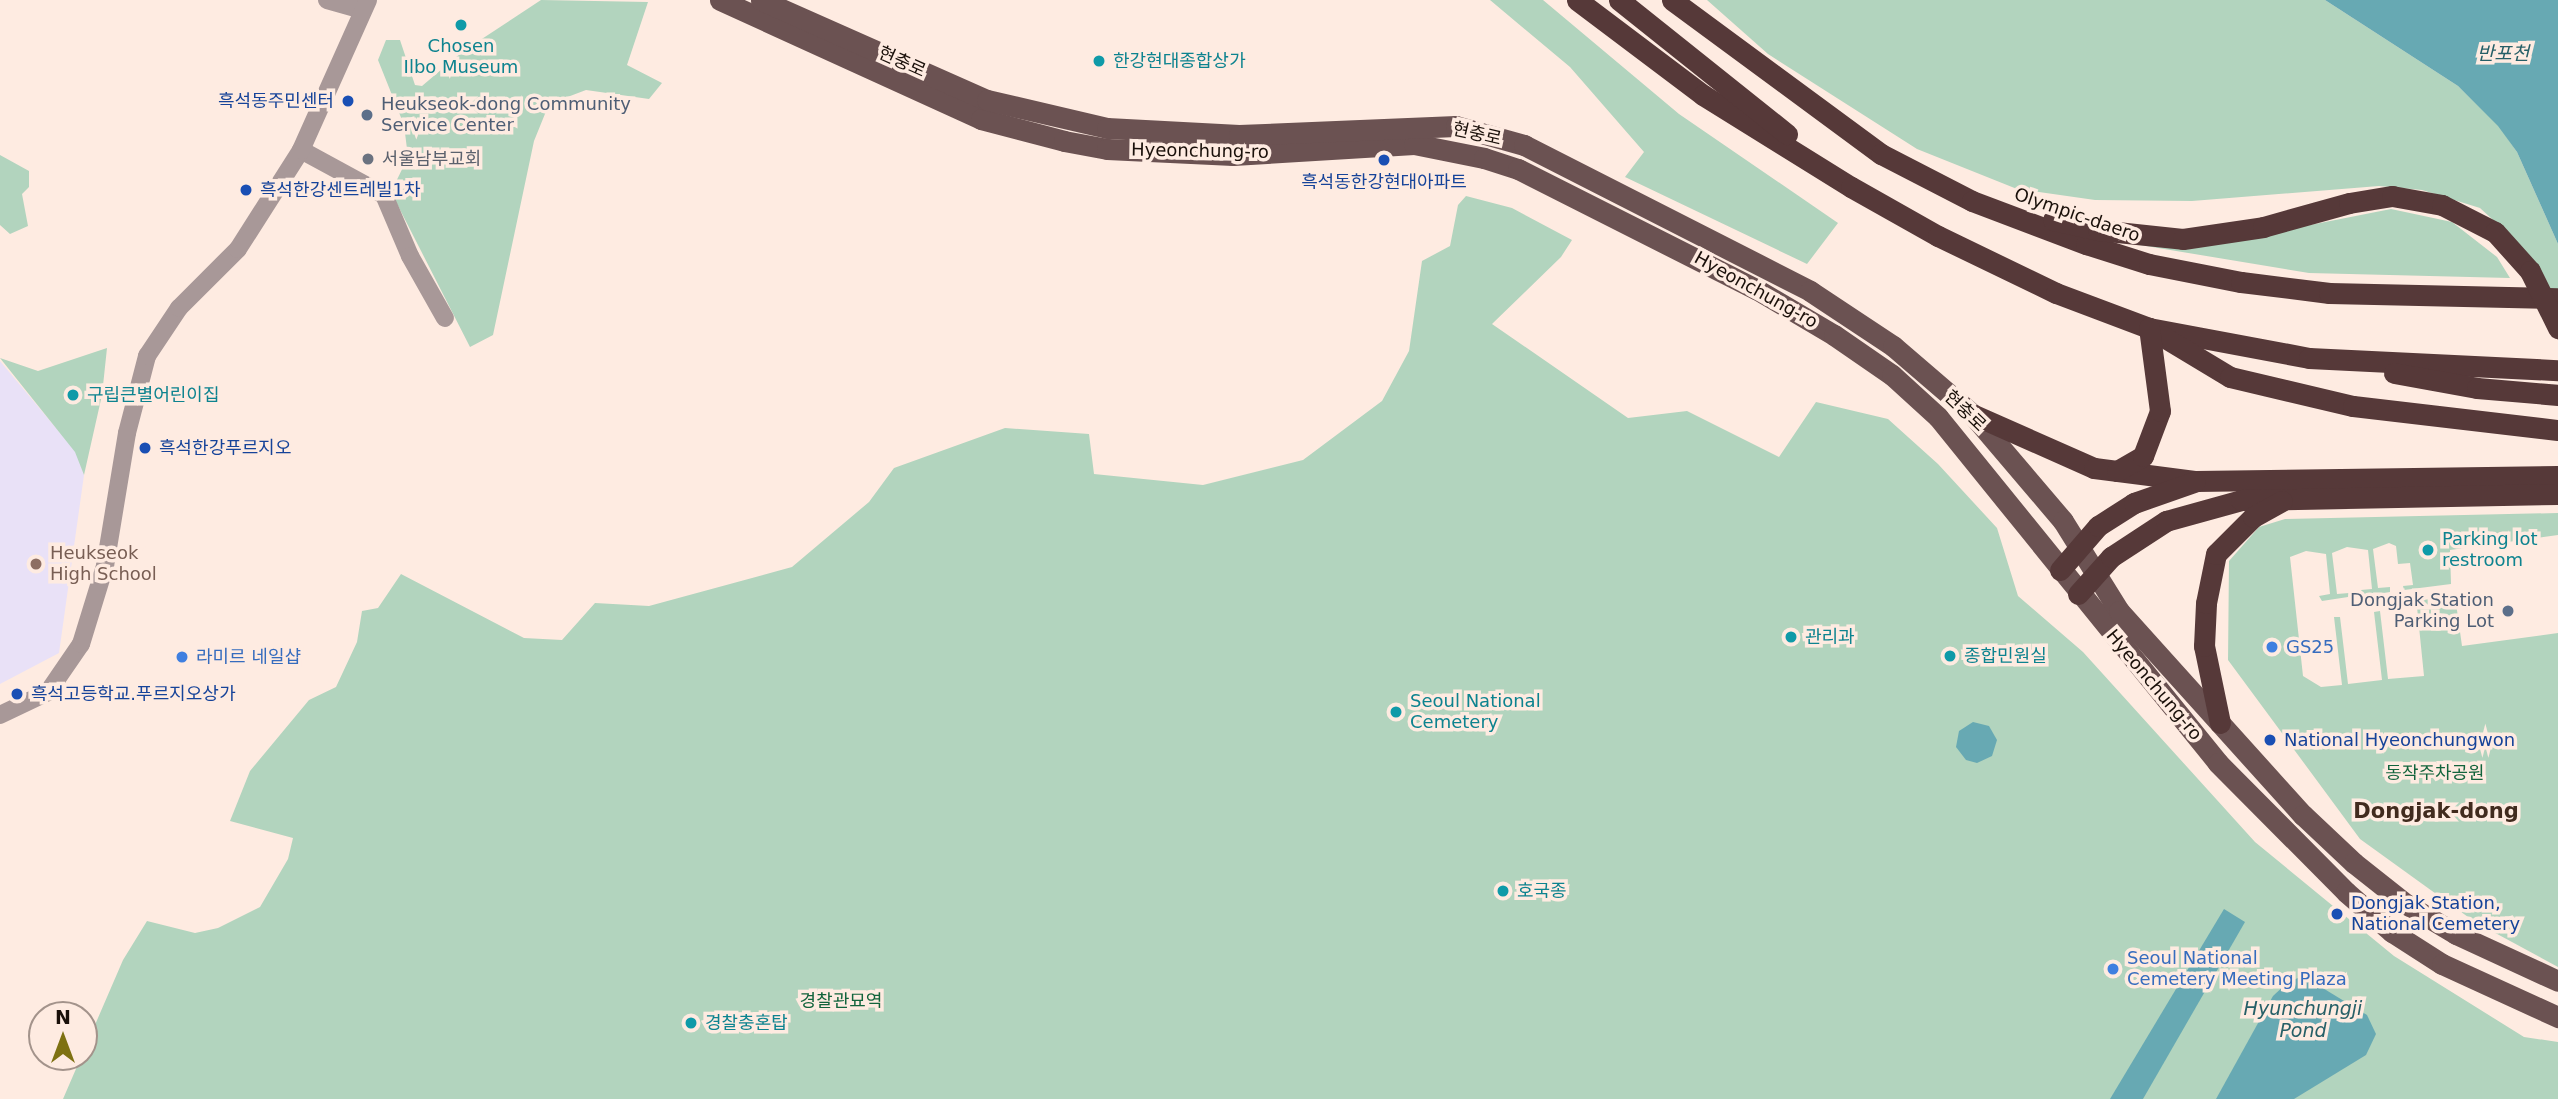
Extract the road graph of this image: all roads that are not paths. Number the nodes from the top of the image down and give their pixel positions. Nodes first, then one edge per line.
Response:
1 (327, 0) edge
2 (720, 0) edge
3 (761, 0) edge
4 (1577, 0) edge
5 (1672, 0) edge
6 (1620, 1) edge
7 (366, 5) edge
8 (301, 150) junction
9 (1851, 187) junction
10 (1972, 201) junction
11 (2558, 298) edge
12 (445, 318) dead end
13 (2148, 328) junction
14 (2558, 328) edge
15 (2309, 358) junction
16 (2558, 370) edge
17 (2558, 395) edge
18 (1972, 414) junction
19 (2558, 430) edge
20 (2558, 464) edge
21 (2117, 471) junction
22 (2558, 476) edge
23 (2469, 477) junction
24 (2196, 481) junction
25 (2558, 494) edge
26 (2286, 498) junction
27 (2079, 544) junction
28 (2060, 570) junction
29 (2096, 573) junction
30 (2078, 594) junction
31 (0, 715) edge
32 (2220, 723) junction
33 (2558, 981) edge
34 (2558, 1017) edge

1 - 7 street
2 - 28 main road, Hyeonchung-ro
3 - 18 main road, 현충로
4 - 9 highway
5 - 10 highway, Olympic-daero
6 - 9 highway
7 - 8 street
8 - 12 street
8 - 31 street
9 - 13 highway
10 - 11 highway, Olympic-daero
10 - 14 highway
13 - 15 highway
13 - 19 highway
13 - 21 highway
15 - 16 highway
15 - 17 highway
18 - 21 highway
18 - 27 main road, 현충로
20 - 23 highway
21 - 24 highway
22 - 23 highway
23 - 24 highway
24 - 27 highway
25 - 26 highway
26 - 29 highway
26 - 32 highway
27 - 28 highway
27 - 29 main road, Hyeonchung-ro
28 - 30 main road, Hyeonchung-ro
29 - 30 highway
29 - 32 main road, Hyeonchung-ro
30 - 34 main road, Hyeonchung-ro
32 - 33 main road, Hyeonchung-ro

